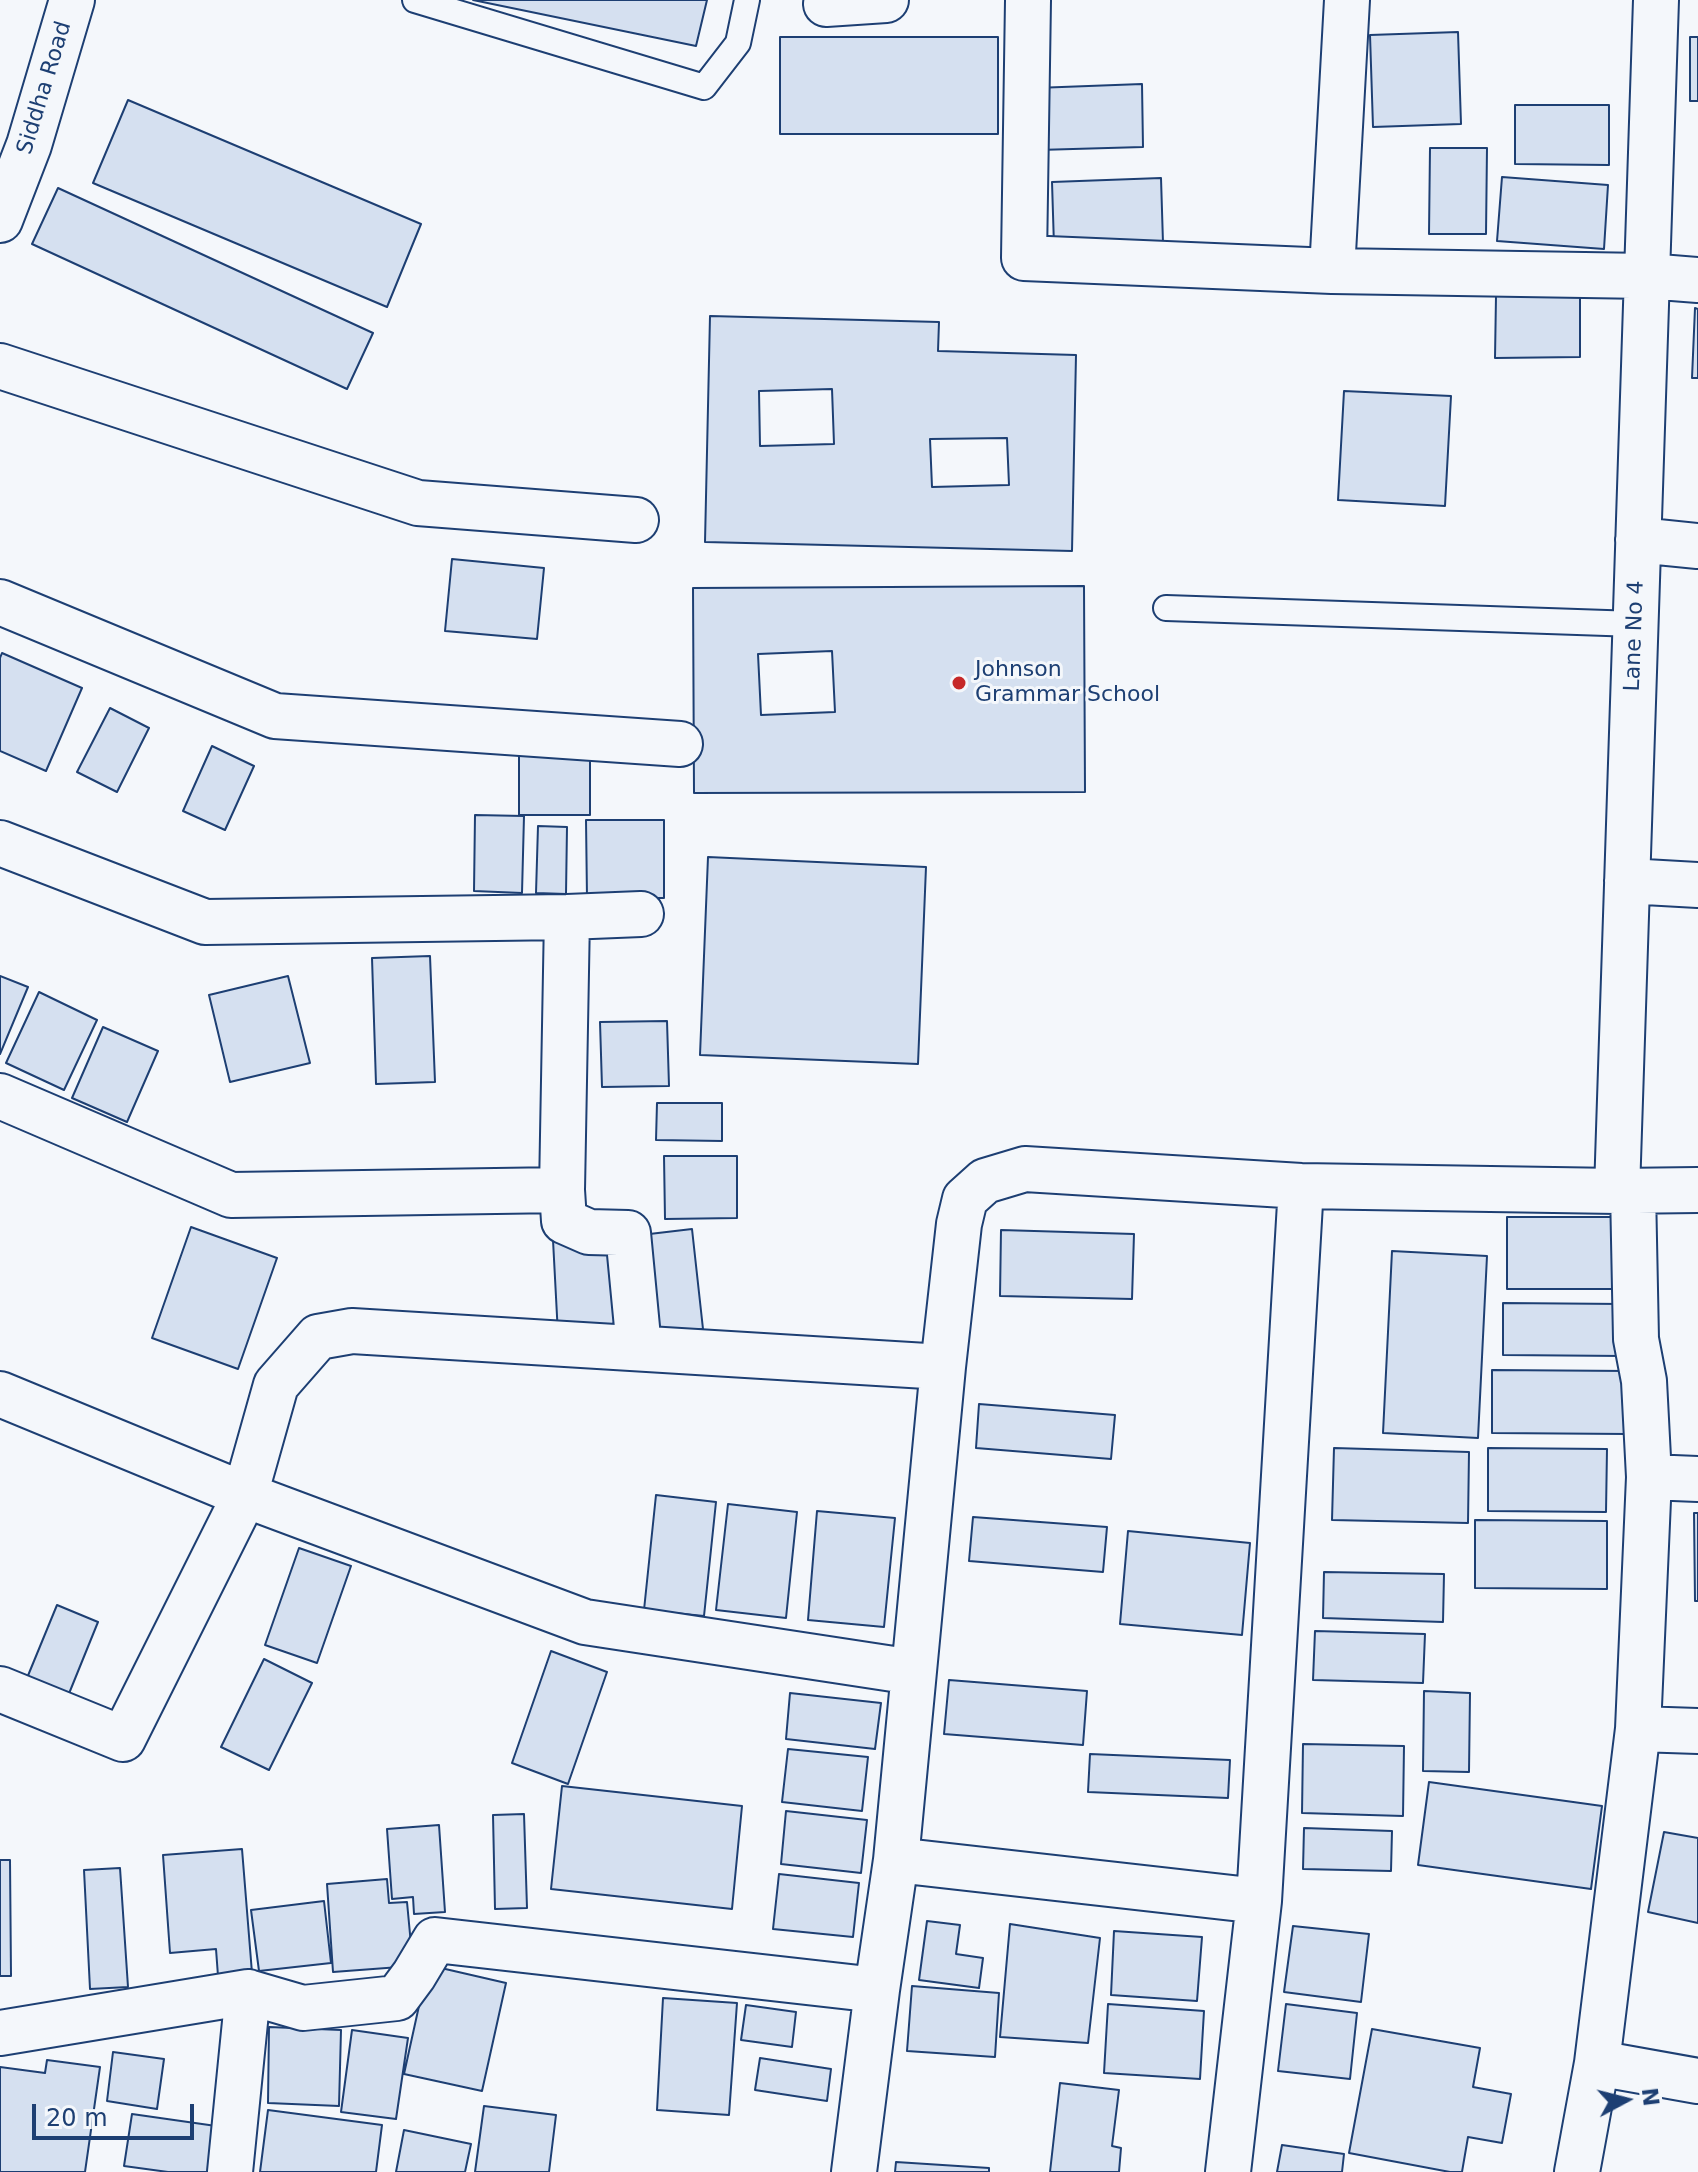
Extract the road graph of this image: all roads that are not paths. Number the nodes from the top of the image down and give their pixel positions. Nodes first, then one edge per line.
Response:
1 (72, 0) edge
2 (415, 0) edge
3 (747, 0) edge
4 (886, 0) edge
5 (1028, 0) edge
6 (1347, 0) edge
7 (1656, 0) edge
8 (826, 4) dead end
9 (14, 138) edge
10 (0, 220) edge
11 (1332, 271) junction
12 (1647, 276) junction
13 (1698, 280) edge
14 (0, 366) edge
15 (636, 520) dead end
16 (1638, 540) junction
17 (1698, 546) edge
18 (0, 602) edge
19 (1166, 608) dead end
20 (1636, 624) junction
21 (680, 744) dead end
22 (0, 843) edge
23 (1627, 881) junction
24 (1698, 885) edge
25 (641, 914) dead end
26 (567, 917) junction
27 (0, 1096) edge
28 (1301, 1186) junction
29 (562, 1190) junction
30 (1698, 1190) edge
31 (1625, 1191) junction
32 (639, 1348) junction
33 (943, 1367) junction
34 (0, 1394) edge
35 (1649, 1477) junction
36 (1698, 1479) edge
37 (245, 1495) junction
38 (913, 1672) junction
39 (0, 1689) edge
40 (1638, 1729) junction
41 (1698, 1731) edge
42 (896, 1860) junction
43 (1259, 1901) junction
44 (877, 1990) junction
45 (248, 1992) junction
46 (0, 2033) edge
47 (1597, 2063) junction
48 (1698, 2081) edge
49 (230, 2172) edge
50 (854, 2172) edge
51 (1228, 2172) edge
52 (1577, 2172) edge

1 - 9 street, Siddha Road
2 - 3 lane
4 - 8 street
5 - 11 street
6 - 11 street
7 - 12 street, Lane No 4
9 - 10 street, Siddha Road
11 - 12 street
12 - 13 street
12 - 16 street, Lane No 4
14 - 15 street
16 - 17 street
16 - 20 street, Lane No 4
18 - 21 street
19 - 20 lane
20 - 23 street, Lane No 4
22 - 26 street
23 - 24 street
23 - 31 street, Lane No 4
25 - 26 street
26 - 29 street
27 - 29 street
28 - 31 street
28 - 33 street
28 - 43 street
29 - 32 street
30 - 31 street
31 - 35 street, Lane No 4
32 - 33 street
32 - 37 street
33 - 38 street
34 - 37 street
35 - 36 street
35 - 40 street, Lane No 4
37 - 38 street
37 - 39 street
38 - 42 street
40 - 41 street
40 - 47 street, Lane No 4
42 - 43 street
42 - 44 street
43 - 51 street
44 - 45 street
44 - 50 street
45 - 46 street
45 - 49 street
47 - 48 street
47 - 52 street, Lane No 4

